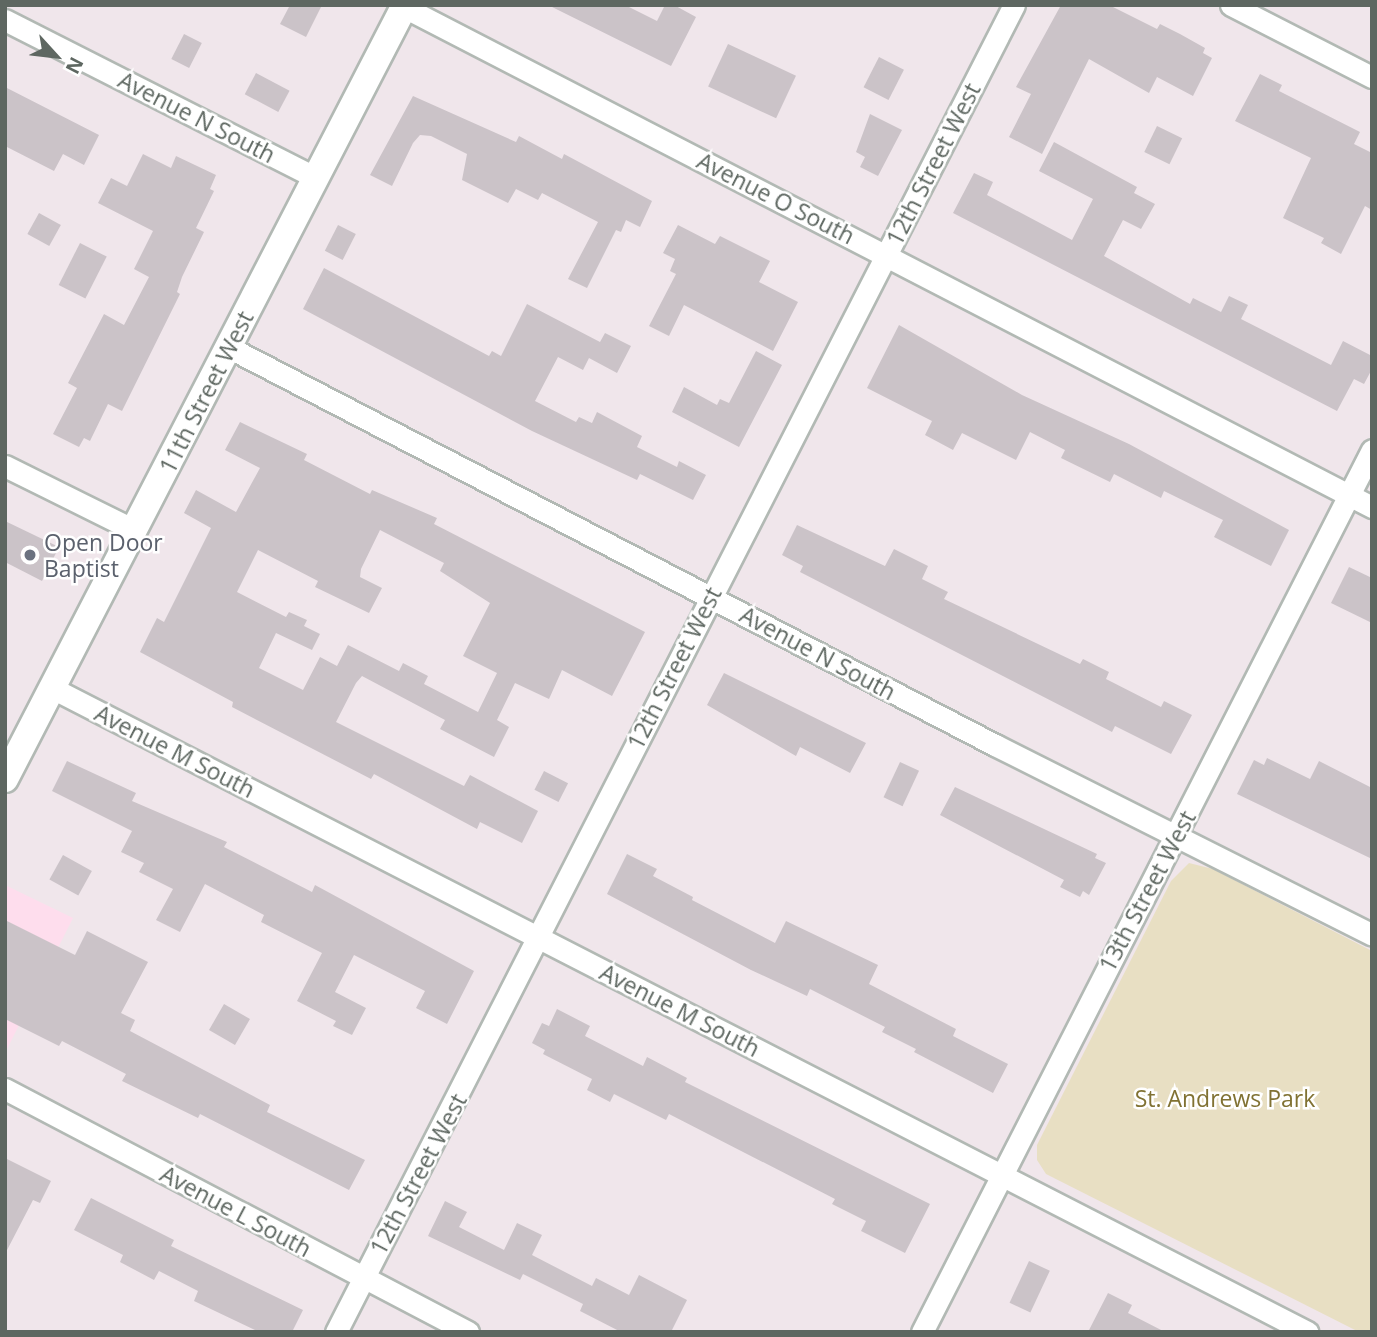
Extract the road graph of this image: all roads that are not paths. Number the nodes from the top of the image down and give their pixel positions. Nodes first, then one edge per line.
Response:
1 (1014, 5) edge
2 (1231, 5) edge
3 (404, 6) edge
4 (5, 20) edge
5 (1372, 78) edge
6 (315, 177) junction
7 (887, 254) junction
8 (230, 348) junction
9 (1372, 450) edge
10 (5, 466) edge
11 (1349, 495) junction
12 (1372, 507) edge
13 (134, 530) junction
14 (711, 598) junction
15 (52, 688) junction
16 (5, 779) edge
17 (1177, 834) junction
18 (1372, 935) edge
19 (538, 936) junction
20 (5, 1089) edge
21 (1003, 1174) junction
22 (364, 1278) junction
23 (336, 1332) edge
24 (468, 1332) edge
25 (922, 1332) edge
26 (1307, 1332) edge

1 - 7 street, 12th Street West
2 - 5 street
3 - 6 street, 11th Street West
3 - 7 street, Avenue O South
4 - 6 street, Avenue N South
6 - 8 street, 11th Street West
7 - 11 street, Avenue O South
7 - 14 street, 12th Street West
8 - 13 street, 11th Street West
8 - 14 street, Avenue N South
9 - 11 street, 13th Street West
10 - 13 street
11 - 12 street, Avenue O South
11 - 17 street, 13th Street West
13 - 15 street, 11th Street West
14 - 17 street, Avenue N South
14 - 19 street, 12th Street West
15 - 16 street, 11th Street West
15 - 19 street, Avenue M South
17 - 18 street, Avenue N South
17 - 21 street, 13th Street West
19 - 21 street, Avenue M South
19 - 22 street, 12th Street West
20 - 22 street, Avenue L South
21 - 25 street, 13th Street West
21 - 26 street, Avenue M South
22 - 23 street, 12th Street West
22 - 24 street, Avenue L South

